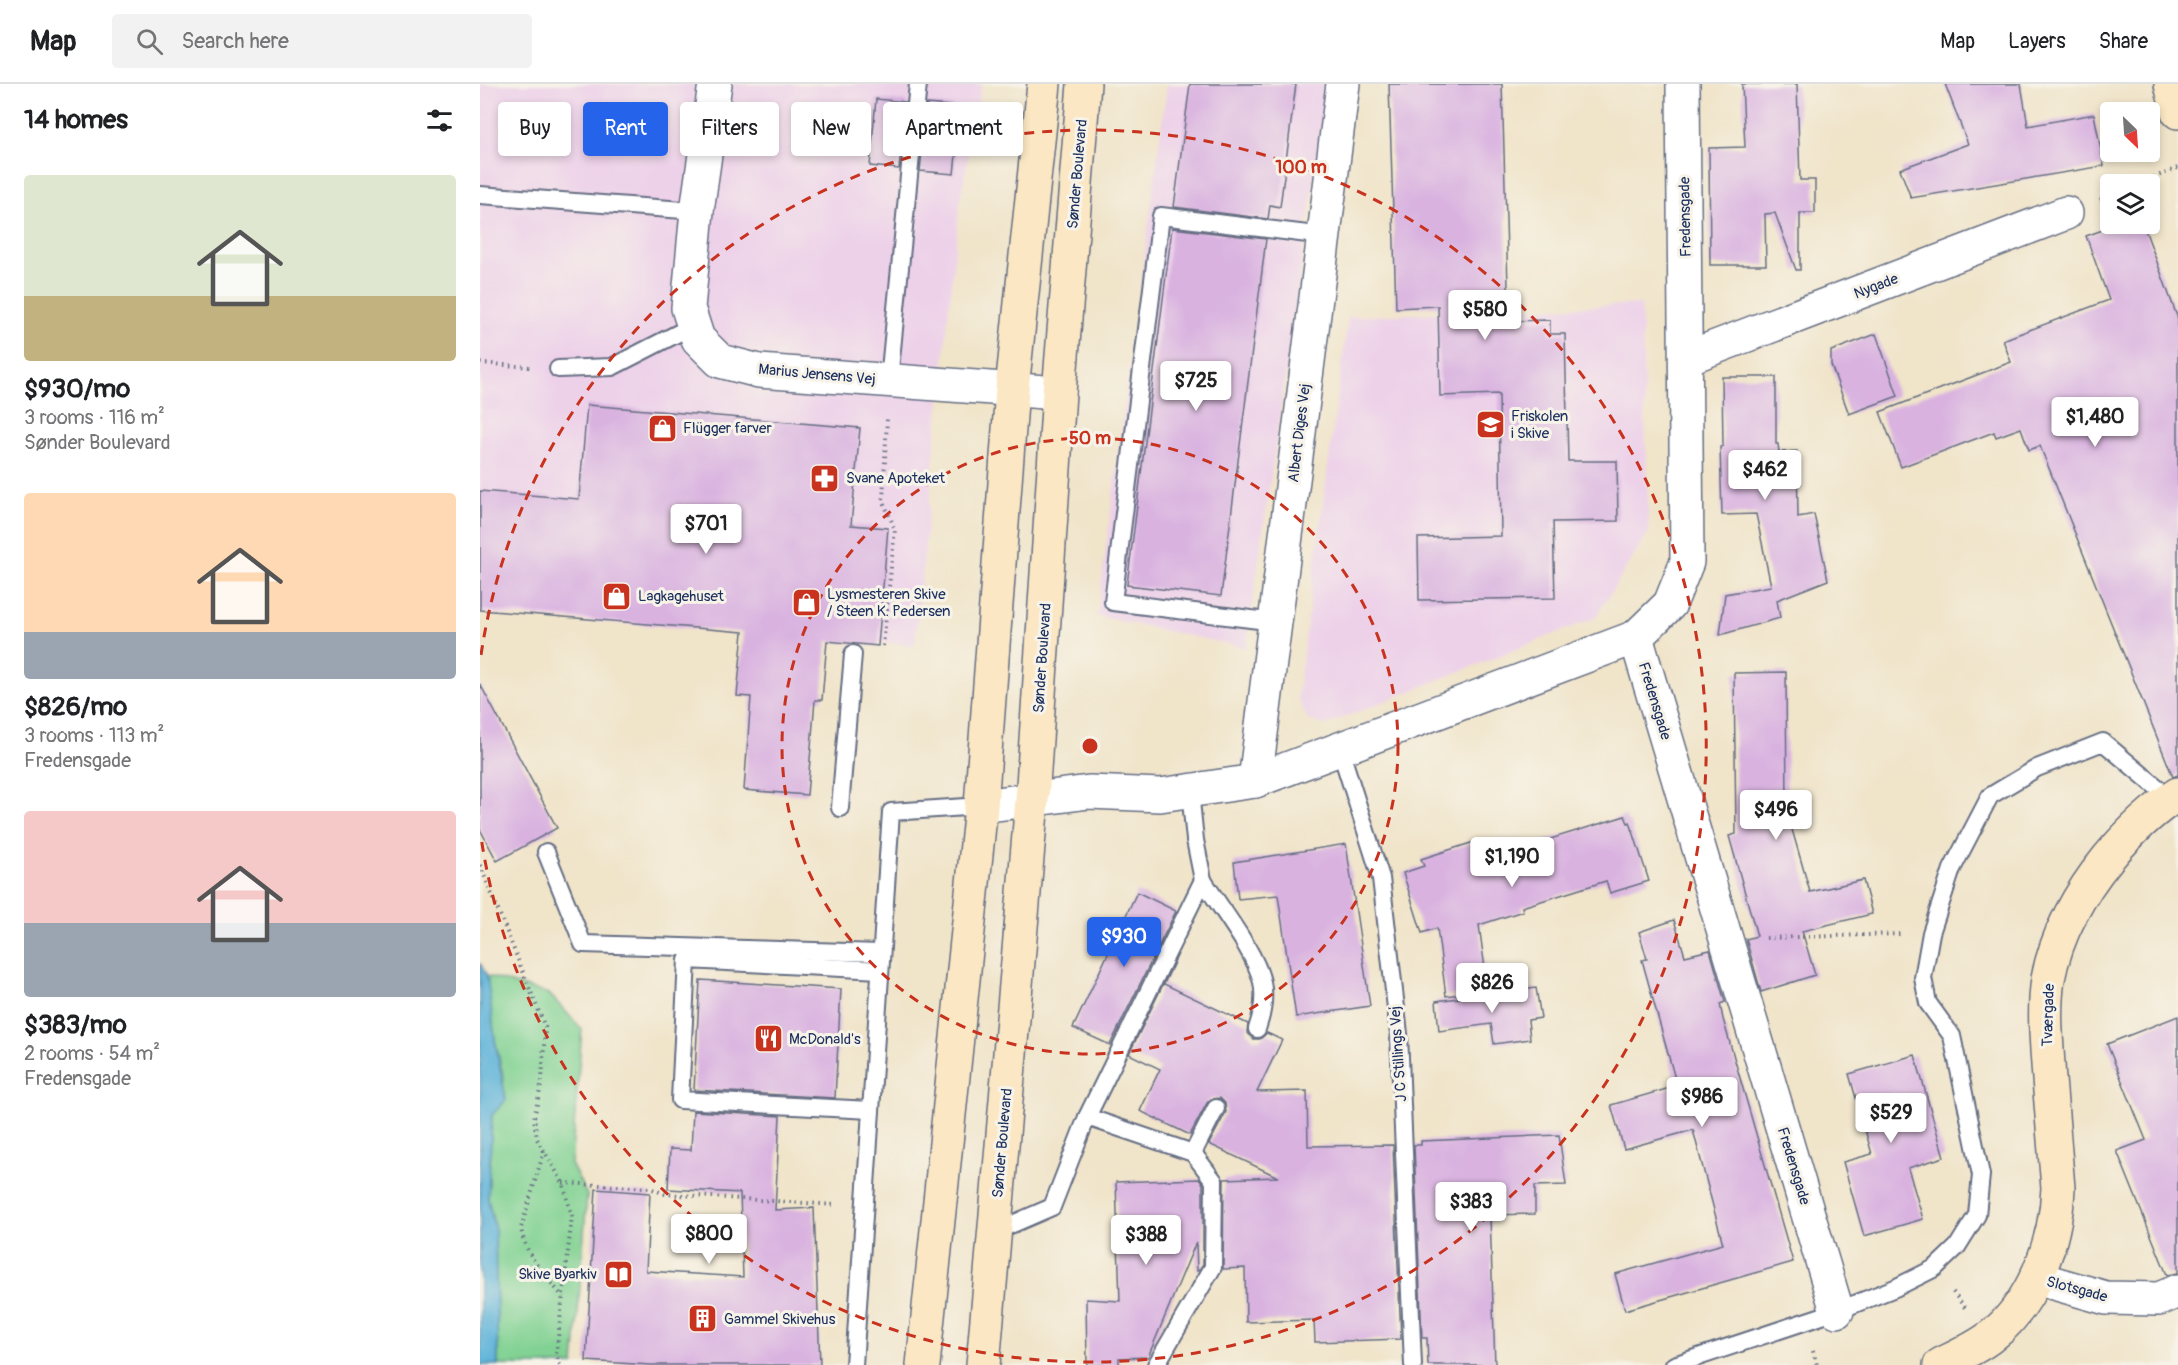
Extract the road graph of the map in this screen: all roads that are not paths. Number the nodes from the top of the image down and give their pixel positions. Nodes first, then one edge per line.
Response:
1 (714, 84) edge
2 (918, 84) edge
3 (1044, 84) edge
4 (1084, 84) edge
5 (1343, 84) edge
6 (1683, 84) edge
7 (2171, 84) edge
8 (2178, 112) edge
9 (480, 195) edge
10 (697, 211) junction
11 (2066, 213) dead end
12 (1324, 236) junction
13 (694, 325) junction
14 (1687, 358) junction
15 (558, 369) road end
16 (889, 380) junction
17 (1012, 389) junction
18 (1059, 393) junction
19 (1275, 622) junction
20 (1636, 637) junction
21 (853, 654) road end
22 (1340, 749) junction
23 (1255, 781) junction
24 (1190, 791) junction
25 (2174, 797) edge
26 (1032, 800) junction
27 (981, 806) junction
28 (840, 808) dead end
29 (546, 852) dead end
30 (1203, 880) junction
31 (881, 953) junction
32 (880, 970) junction
33 (1257, 1029) dead end
34 (1216, 1108) dead end
35 (871, 1110) junction
36 (1087, 1117) junction
37 (1193, 1153) junction
38 (994, 1232) junction
39 (2036, 1278) junction
40 (2176, 1300) edge
41 (1837, 1311) junction
42 (854, 1365) edge
43 (923, 1365) edge
44 (982, 1365) edge
45 (1156, 1365) edge
46 (1413, 1365) edge
47 (1674, 1365) edge
48 (1940, 1365) edge

1 - 10 street, Marius Jensens Vej
2 - 16 lane
3 - 17 street
4 - 18 street, Sønder Boulevard
5 - 12 street, Albert Diges Vej
6 - 14 street, Fredensgade
7 - 8 street
9 - 10 lane
10 - 13 street, Marius Jensens Vej
11 - 14 street, Nygade
12 - 19 street, Albert Diges Vej
12 - 19 lane
13 - 15 lane
13 - 16 street, Marius Jensens Vej
14 - 20 street, Fredensgade
16 - 17 street, Marius Jensens Vej
17 - 18 street, Marius Jensens Vej
17 - 27 street
18 - 26 street, Sønder Boulevard
19 - 23 street, Albert Diges Vej
20 - 22 street
20 - 41 street, Fredensgade
21 - 28 lane
22 - 23 street
22 - 46 lane, J C Stillings Vej
23 - 24 street
24 - 26 street
24 - 30 lane
25 - 39 street, Tværgade
25 - 41 lane
26 - 27 street
26 - 38 street, Sønder Boulevard
27 - 31 lane
27 - 43 street
29 - 31 lane
30 - 33 lane
30 - 36 lane
31 - 32 lane
32 - 35 lane
32 - 35 lane
34 - 37 lane
35 - 42 lane
36 - 37 lane
36 - 38 lane
37 - 45 lane
38 - 44 street, Sønder Boulevard
39 - 40 street, Slotsgade
39 - 48 street, Slotsgade
41 - 47 lane

